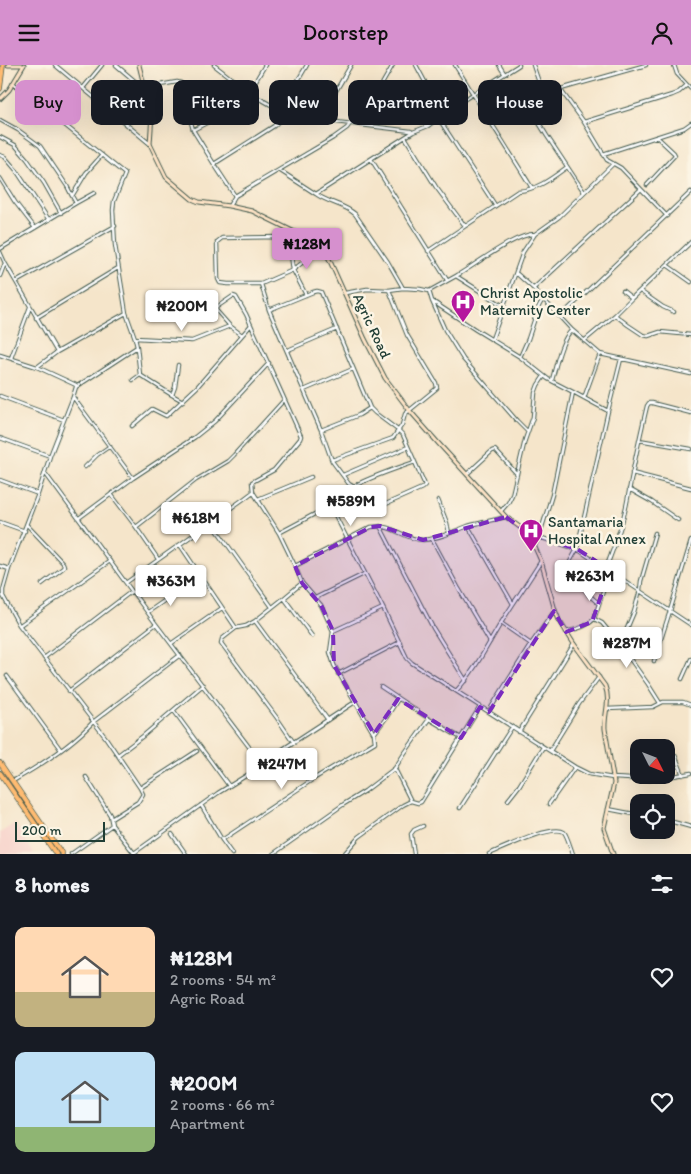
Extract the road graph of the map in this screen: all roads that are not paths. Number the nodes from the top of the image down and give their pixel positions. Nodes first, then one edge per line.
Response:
1 (3, 65) edge
2 (8, 65) edge
3 (22, 65) edge
4 (55, 65) edge
5 (102, 65) edge
6 (116, 65) edge
7 (139, 65) edge
8 (214, 65) edge
9 (221, 65) edge
10 (264, 65) edge
11 (307, 65) edge
12 (351, 65) edge
13 (393, 65) edge
14 (416, 65) edge
15 (454, 65) edge
16 (499, 65) edge
17 (519, 65) edge
18 (533, 65) edge
19 (646, 65) edge
20 (674, 65) edge
21 (219, 69) junction
22 (504, 73) junction
23 (134, 80) edge
24 (143, 80) edge
25 (233, 80) edge
26 (256, 80) edge
27 (298, 80) edge
28 (385, 80) edge
29 (424, 80) edge
30 (538, 80) edge
31 (13, 83) junction
32 (163, 84) edge
33 (687, 85) junction
34 (83, 87) junction
35 (338, 87) edge
36 (562, 88) edge
37 (0, 89) edge
38 (691, 89) edge
39 (562, 92) edge
40 (473, 95) junction
41 (468, 98) edge
42 (0, 99) edge
43 (0, 120) edge
44 (584, 122) junction
45 (691, 123) edge
46 (151, 125) edge
47 (203, 125) edge
48 (275, 125) edge
49 (349, 125) edge
50 (359, 125) edge
51 (429, 125) edge
52 (445, 125) edge
53 (540, 125) edge
54 (193, 130) junction
55 (413, 132) junction
56 (0, 137) edge
57 (405, 137) junction
58 (657, 137) junction
59 (150, 144) junction
60 (603, 154) junction
61 (0, 155) edge
62 (102, 155) junction
63 (371, 159) junction
64 (214, 164) junction
65 (613, 164) junction
66 (567, 167) junction
67 (279, 169) junction
68 (0, 178) edge
69 (647, 185) dead end
70 (532, 188) junction
71 (641, 189) junction
72 (584, 192) junction
73 (691, 192) edge
74 (94, 193) dead end
75 (316, 194) junction
76 (72, 196) junction
77 (235, 196) junction
78 (76, 203) junction
79 (496, 205) junction
80 (230, 206) junction
81 (61, 213) junction
82 (667, 216) junction
83 (49, 220) junction
84 (115, 226) junction
85 (465, 226) junction
86 (35, 228) junction
87 (535, 234) junction
88 (691, 242) edge
89 (322, 247) junction
90 (0, 251) edge
91 (428, 251) junction
92 (5, 263) junction
93 (667, 265) junction
94 (118, 268) junction
95 (293, 270) junction
96 (516, 273) junction
97 (0, 276) edge
98 (456, 276) junction
99 (447, 280) junction
100 (16, 282) junction
101 (691, 282) edge
102 (260, 284) junction
103 (403, 288) junction
104 (534, 289) junction
105 (389, 290) junction
106 (428, 291) junction
107 (623, 291) dead end
108 (640, 291) junction
109 (345, 293) junction
110 (306, 295) junction
111 (632, 298) junction
112 (543, 299) junction
113 (432, 301) junction
114 (30, 307) junction
115 (504, 307) junction
116 (214, 309) junction
117 (269, 310) junction
118 (674, 312) dead end
119 (126, 313) junction
120 (615, 315) junction
121 (560, 317) junction
122 (36, 318) junction
123 (195, 319) dead end
124 (251, 325) junction
125 (230, 326) junction
126 (337, 329) junction
127 (572, 330) junction
128 (242, 335) junction
129 (691, 335) edge
130 (135, 338) junction
131 (492, 339) junction
132 (584, 341) junction
133 (137, 347) junction
134 (287, 350) junction
135 (57, 352) junction
136 (600, 354) junction
137 (0, 355) edge
138 (520, 357) junction
139 (11, 358) junction
140 (621, 359) junction
141 (268, 363) junction
142 (178, 365) dead end
143 (37, 367) junction
144 (353, 369) junction
145 (691, 374) edge
146 (140, 375) junction
147 (544, 376) junction
148 (133, 380) dead end
149 (552, 381) junction
150 (76, 387) junction
151 (304, 390) junction
152 (573, 392) junction
153 (172, 395) junction
154 (0, 396) edge
155 (73, 397) junction
156 (584, 398) junction
157 (284, 400) junction
158 (183, 401) junction
159 (370, 408) junction
160 (410, 411) junction
161 (608, 411) junction
162 (691, 413) edge
163 (64, 420) junction
164 (132, 426) dead end
165 (321, 430) junction
166 (399, 431) junction
167 (528, 432) junction
168 (0, 438) edge
169 (640, 440) junction
170 (110, 446) junction
171 (408, 447) junction
172 (691, 449) edge
173 (50, 456) junction
174 (332, 461) junction
175 (415, 462) junction
176 (85, 467) dead end
177 (46, 473) junction
178 (632, 473) junction
179 (466, 474) junction
180 (517, 474) junction
181 (343, 475) junction
182 (311, 477) dead end
183 (134, 478) junction
184 (0, 480) edge
185 (354, 487) junction
186 (691, 488) edge
187 (629, 489) junction
188 (253, 492) junction
189 (38, 494) junction
190 (112, 494) junction
191 (258, 499) junction
192 (438, 500) dead end
193 (501, 511) junction
194 (506, 517) junction
195 (79, 518) junction
196 (678, 520) dead end
197 (0, 522) edge
198 (212, 522) junction
199 (27, 525) junction
200 (380, 525) junction
201 (468, 526) junction
202 (136, 527) junction
203 (25, 531) junction
204 (279, 533) junction
205 (449, 533) junction
206 (529, 533) junction
207 (655, 533) dead end
208 (539, 537) junction
209 (346, 539) junction
210 (432, 539) junction
211 (691, 541) edge
212 (180, 545) junction
213 (535, 545) junction
214 (578, 549) junction
215 (158, 559) junction
216 (110, 561) junction
217 (541, 561) junction
218 (0, 566) edge
219 (296, 566) junction
220 (10, 569) junction
221 (566, 569) dead end
222 (608, 569) junction
223 (364, 574) junction
224 (127, 582) junction
225 (302, 583) junction
226 (42, 584) dead end
227 (184, 587) dead end
228 (584, 588) dead end
229 (640, 590) junction
230 (132, 591) junction
231 (284, 598) junction
232 (315, 598) junction
233 (598, 603) junction
234 (513, 604) junction
235 (272, 607) junction
236 (222, 608) junction
237 (383, 608) junction
238 (555, 610) junction
239 (670, 611) junction
240 (148, 612) junction
241 (594, 619) junction
242 (255, 621) junction
243 (501, 623) junction
244 (156, 624) junction
245 (20, 625) junction
246 (691, 625) edge
247 (236, 628) junction
248 (333, 631) junction
249 (566, 632) junction
250 (312, 636) dead end
251 (490, 641) junction
252 (400, 642) junction
253 (172, 643) junction
254 (531, 644) junction
255 (574, 645) junction
256 (620, 645) junction
257 (180, 655) junction
258 (44, 659) junction
259 (691, 659) edge
260 (654, 661) dead end
261 (338, 674) junction
262 (8, 676) dead end
263 (599, 677) junction
264 (682, 679) dead end
265 (466, 681) junction
266 (203, 685) junction
267 (381, 687) dead end
268 (68, 691) junction
269 (456, 691) junction
270 (398, 699) junction
271 (355, 702) junction
272 (660, 703) junction
273 (691, 705) edge
274 (480, 707) junction
275 (606, 709) junction
276 (173, 710) junction
277 (488, 712) junction
278 (429, 719) junction
279 (328, 720) junction
280 (93, 722) junction
281 (512, 727) junction
282 (519, 732) junction
283 (374, 735) junction
284 (461, 738) junction
285 (294, 743) junction
286 (543, 747) junction
287 (61, 750) junction
288 (197, 751) dead end
289 (550, 751) junction
290 (118, 755) junction
291 (675, 755) edge
292 (0, 763) edge
293 (262, 764) junction
294 (576, 767) junction
295 (395, 768) junction
296 (0, 773) edge
297 (691, 773) edge
298 (683, 775) junction
299 (86, 777) dead end
300 (613, 778) junction
301 (12, 781) junction
302 (229, 786) junction
303 (140, 788) junction
304 (508, 800) dead end
305 (411, 801) junction
306 (549, 804) dead end
307 (201, 805) junction
308 (460, 808) dead end
309 (608, 809) junction
310 (630, 813) edge
311 (111, 819) junction
312 (675, 823) edge
313 (112, 825) junction
314 (423, 825) dead end
315 (691, 827) edge
316 (172, 833) dead end
317 (222, 840) junction
318 (134, 853) edge
319 (56, 854) edge
320 (62, 854) edge
321 (71, 854) edge
322 (186, 854) edge
323 (232, 854) edge
324 (273, 854) edge
325 (344, 854) edge
326 (414, 854) edge
327 (489, 854) edge
328 (573, 854) edge
329 (613, 854) edge

1 - 37 main road
2 - 3 street
3 - 31 street
4 - 34 street
5 - 34 street
6 - 23 street
7 - 24 street
8 - 21 street
9 - 21 street
10 - 26 street
11 - 27 street
12 - 35 street
13 - 28 street
14 - 29 street
15 - 40 street
16 - 22 street
17 - 22 street
18 - 30 street
19 - 36 street
20 - 33 street
21 - 25 street
22 - 40 street
31 - 42 street
31 - 62 street
32 - 54 street
33 - 38 street
33 - 44 street
34 - 59 street
39 - 44 street
40 - 41 street
40 - 70 street
43 - 76 street
44 - 60 street
45 - 58 street
46 - 59 street
47 - 54 street
48 - 64 street
49 - 67 street
50 - 55 street
51 - 55 street
52 - 79 street
53 - 66 street
54 - 64 street
55 - 57 street
56 - 81 street
57 - 63 street
57 - 85 street
58 - 60 street
58 - 69 street
59 - 80 street
60 - 65 street
61 - 83 street
62 - 76 street
62 - 84 street
63 - 75 street
63 - 91 street
64 - 77 street
65 - 71 street
65 - 72 street
66 - 70 street
66 - 72 street
67 - 75 street
67 - 77 street
68 - 86 street
70 - 79 street
71 - 82 street
71 - 104 street
72 - 87 street
73 - 82 street
74 - 78 street
75 - 103 street
76 - 78 street
77 - 80 street
78 - 81 street
79 - 85 street
80 - 89 street
81 - 83 street
82 - 121 street
83 - 86 street
84 - 94 street
84 - 100 street
85 - 91 street
86 - 90 street
87 - 96 street
87 - 98 street
88 - 93 street
89 - 95 street
89 - 109 street, Agric Road
90 - 92 street
91 - 99 street
92 - 97 street
92 - 100 street
93 - 101 street
93 - 108 street
94 - 119 street
94 - 122 street
95 - 102 street
95 - 102 street
95 - 110 street
96 - 104 street
96 - 115 street
98 - 99 street
98 - 115 street
99 - 106 street
100 - 114 street
102 - 117 street
103 - 105 street
103 - 106 street
104 - 112 street
105 - 109 street
105 - 160 street
106 - 113 street
107 - 111 street
108 - 111 street
108 - 118 street
109 - 160 street, Agric Road
110 - 117 street
110 - 126 street
111 - 120 street
112 - 121 street
112 - 138 street
113 - 131 street
113 - 167 street
114 - 122 street
114 - 139 street
115 - 131 street
116 - 123 street
116 - 124 street
116 - 125 street
117 - 134 street
119 - 130 street
119 - 135 street
120 - 129 street
120 - 132 street
121 - 127 street
122 - 135 street
124 - 128 street
124 - 141 street
125 - 128 street
125 - 130 street
126 - 134 street
126 - 144 street
127 - 132 street
127 - 149 street
128 - 158 street
130 - 133 street
131 - 138 street
132 - 136 street
133 - 146 street
133 - 150 street
134 - 151 street
135 - 143 street
136 - 140 street
136 - 156 street
137 - 139 street
138 - 147 street
139 - 143 street
140 - 145 street
140 - 161 street
141 - 157 street
141 - 183 street
142 - 153 street
143 - 150 street
144 - 151 street
144 - 159 street
146 - 148 street
146 - 153 street
147 - 149 street
147 - 167 street
149 - 152 street
150 - 155 street
151 - 165 street
152 - 156 street
152 - 208 street
153 - 158 street
154 - 163 street
155 - 163 street
155 - 170 street
156 - 161 street
157 - 188 street
157 - 202 street
158 - 164 street
159 - 165 street
159 - 166 street
160 - 166 street
160 - 179 street, Agric Road
161 - 214 street
162 - 169 street
163 - 173 street
165 - 174 street
166 - 171 street
166 - 174 street
167 - 180 street
168 - 173 street
169 - 172 street
169 - 178 street
170 - 176 street
170 - 183 street
171 - 175 street
171 - 181 street
173 - 177 street
174 - 181 street
175 - 185 street
175 - 185 street
177 - 189 street
177 - 195 street
178 - 186 street
178 - 187 street
179 - 180 street
179 - 193 street, Agric Road
180 - 193 street
181 - 185 street
182 - 191 street
183 - 190 street
184 - 189 street
187 - 196 street
187 - 222 street
188 - 191 street
188 - 198 street
189 - 199 street
190 - 195 street
190 - 202 street
191 - 204 street
192 - 205 street
193 - 194 street, Agric Road
194 - 201 street
194 - 206 street, Agric Road
195 - 216 street
197 - 203 street
198 - 212 street
198 - 235 street
199 - 203 street
199 - 226 street
200 - 209 street
200 - 210 street
200 - 265 street
201 - 205 street
201 - 234 street
202 - 215 street
203 - 220 street
204 - 209 street
204 - 219 street
205 - 210 street
206 - 208 street
206 - 213 street
207 - 229 street
208 - 213 street
208 - 214 street
209 - 219 street
209 - 223 street
210 - 251 street
211 - 239 street
212 - 215 street
212 - 236 street
213 - 217 street
214 - 221 street
214 - 222 street
215 - 224 street
216 - 224 street
216 - 245 street
217 - 234 street
217 - 238 street
218 - 220 street
219 - 225 street
220 - 245 street
222 - 229 street
222 - 233 street
223 - 232 street
223 - 237 street
224 - 230 street
225 - 231 street
225 - 232 street
227 - 240 street
228 - 233 street
229 - 239 street
229 - 256 street
230 - 240 street
230 - 258 street
231 - 235 street
231 - 250 street
232 - 248 street
233 - 241 street
234 - 243 street
235 - 242 street
236 - 247 street
236 - 253 street
237 - 248 street
237 - 252 street
238 - 249 street
238 - 254 street
239 - 246 street
239 - 260 street
240 - 244 street
241 - 249 street
241 - 256 street
242 - 247 street
242 - 279 street
243 - 251 street
243 - 254 street
244 - 253 street
244 - 268 street
245 - 258 street
247 - 285 street
248 - 261 street
249 - 255 street
251 - 265 street
252 - 261 street
252 - 269 street
253 - 257 street
254 - 277 street
255 - 263 street
255 - 282 street
256 - 272 street
257 - 266 street
257 - 280 street
258 - 268 street
259 - 264 street
261 - 271 street
262 - 287 street
263 - 275 street
263 - 289 street
265 - 269 street
266 - 276 street
266 - 293 street
267 - 270 street
268 - 280 street
269 - 274 street
270 - 278 street
270 - 283 street
271 - 279 street
271 - 283 street
272 - 273 street
272 - 275 street
274 - 277 street
274 - 284 street
275 - 300 street
276 - 290 street
276 - 302 street
277 - 281 street
278 - 284 street
278 - 295 street
279 - 285 street
280 - 287 street
280 - 290 street
281 - 282 street
281 - 308 street
282 - 286 street
283 - 317 street
284 - 305 street
285 - 293 street
286 - 289 street
286 - 304 street
287 - 301 street
288 - 303 street
289 - 294 street
290 - 303 street
291 - 298 street
292 - 301 main road
293 - 302 street
294 - 300 street
294 - 306 street
295 - 305 street
295 - 324 street
296 - 319 main road
297 - 298 street
298 - 300 street
299 - 311 street
300 - 309 street
301 - 320 main road
302 - 307 street
303 - 311 street
305 - 325 street
307 - 317 street
307 - 318 street
309 - 310 street
309 - 329 street
311 - 313 street
312 - 315 street
313 - 318 street
313 - 321 street
314 - 326 street
316 - 322 street
317 - 323 street
327 - 328 street

